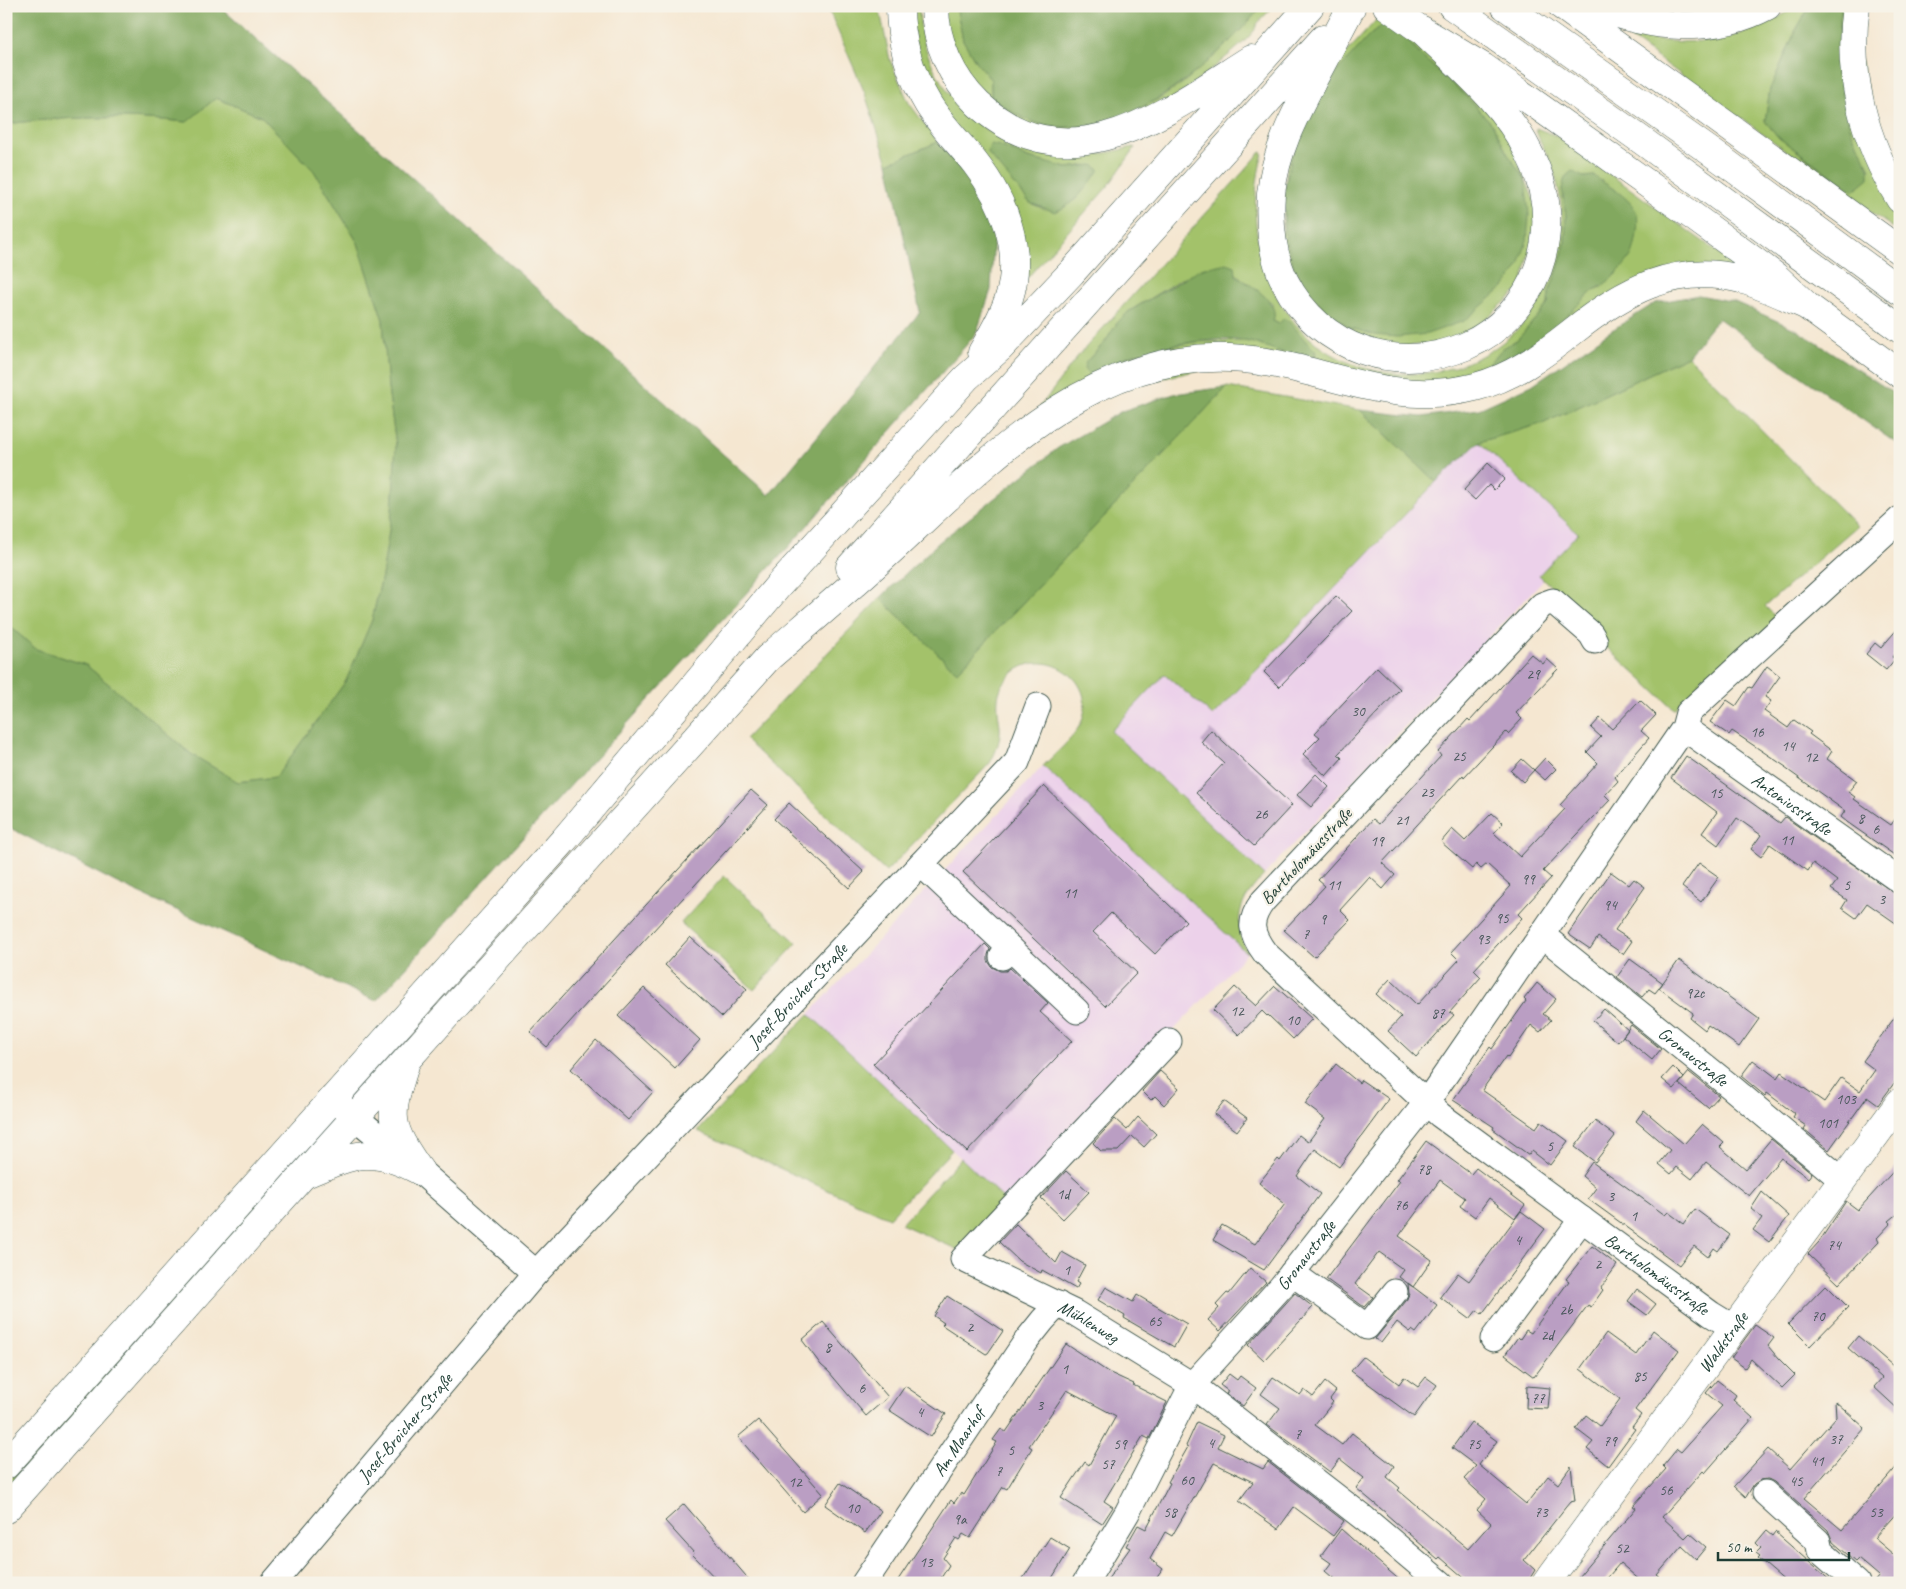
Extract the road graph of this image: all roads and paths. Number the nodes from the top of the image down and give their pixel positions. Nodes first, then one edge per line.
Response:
1 (900, 6) edge
2 (934, 6) edge
3 (1310, 6) edge
4 (1386, 6) edge
5 (1452, 6) edge
6 (1505, 6) edge
7 (1562, 6) edge
8 (1596, 6) edge
9 (1766, 6) edge
10 (1856, 6) edge
11 (1352, 7) edge
12 (1420, 29) junction
13 (1278, 42) junction
14 (1900, 199) edge
15 (1900, 251) edge
16 (1900, 291) edge
17 (1807, 306) junction
18 (1900, 329) edge
19 (1900, 374) edge
20 (966, 378) junction
21 (1900, 520) edge
22 (1595, 641) dead end
23 (768, 658) junction
24 (1038, 706) dead end
25 (1684, 728) junction
26 (921, 864) junction
27 (1900, 881) edge
28 (1542, 935) junction
29 (1077, 1011) dead end
30 (1169, 1041) dead end
31 (407, 1059) junction
32 (332, 1098) junction
33 (1426, 1102) junction
34 (1900, 1102) edge
35 (355, 1117) junction
36 (420, 1171) junction
37 (302, 1176) junction
38 (1842, 1180) junction
39 (1582, 1219) junction
40 (536, 1273) junction
41 (1292, 1273) junction
42 (1395, 1292) dead end
43 (1058, 1304) junction
44 (1734, 1328) junction
45 (1493, 1339) dead end
46 (1192, 1385) junction
47 (6, 1465) edge
48 (1765, 1493) dead end
49 (6, 1509) edge
50 (273, 1583) edge
51 (864, 1583) edge
52 (1085, 1583) edge
53 (1441, 1583) edge
54 (1546, 1583) edge
55 (1857, 1583) edge

1 - 20 main road
2 - 13 main road
3 - 13 main road
4 - 12 main road
5 - 18 main road
6 - 16 main road
7 - 15 main road
8 - 9 main road
10 - 14 main road
11 - 12 main road
11 - 23 main road
12 - 17 main road
13 - 20 main road
17 - 19 main road
17 - 23 main road
20 - 32 main road
21 - 25 street, Gronaustraße
22 - 33 street, Bartholomäusstraße
23 - 31 main road
24 - 26 street, Josef-Broicher-Straße
25 - 27 street, Antoniusstraße
25 - 28 street, Gronaustraße
26 - 29 street
26 - 40 street, Josef-Broicher-Straße
28 - 33 street, Gronaustraße
28 - 38 street, Gronaustraße
30 - 43 street, Mühlenweg
31 - 35 main road
31 - 36 main road
32 - 35 street
32 - 47 main road
33 - 39 street, Bartholomäusstraße
33 - 41 street, Gronaustraße
34 - 38 main road, Waldstraße
35 - 36 street
35 - 37 main road
36 - 37 main road
36 - 40 street
37 - 49 main road
38 - 44 main road, Waldstraße
39 - 44 street, Bartholomäusstraße
39 - 45 street
40 - 50 street, Josef-Broicher-Straße
41 - 42 street
41 - 46 street, Gronaustraße
43 - 46 street, Mühlenweg
43 - 51 street, Am Maarhof
44 - 54 main road, Waldstraße
46 - 52 street, Gronaustraße
46 - 53 street, Mühlenweg
48 - 55 street

